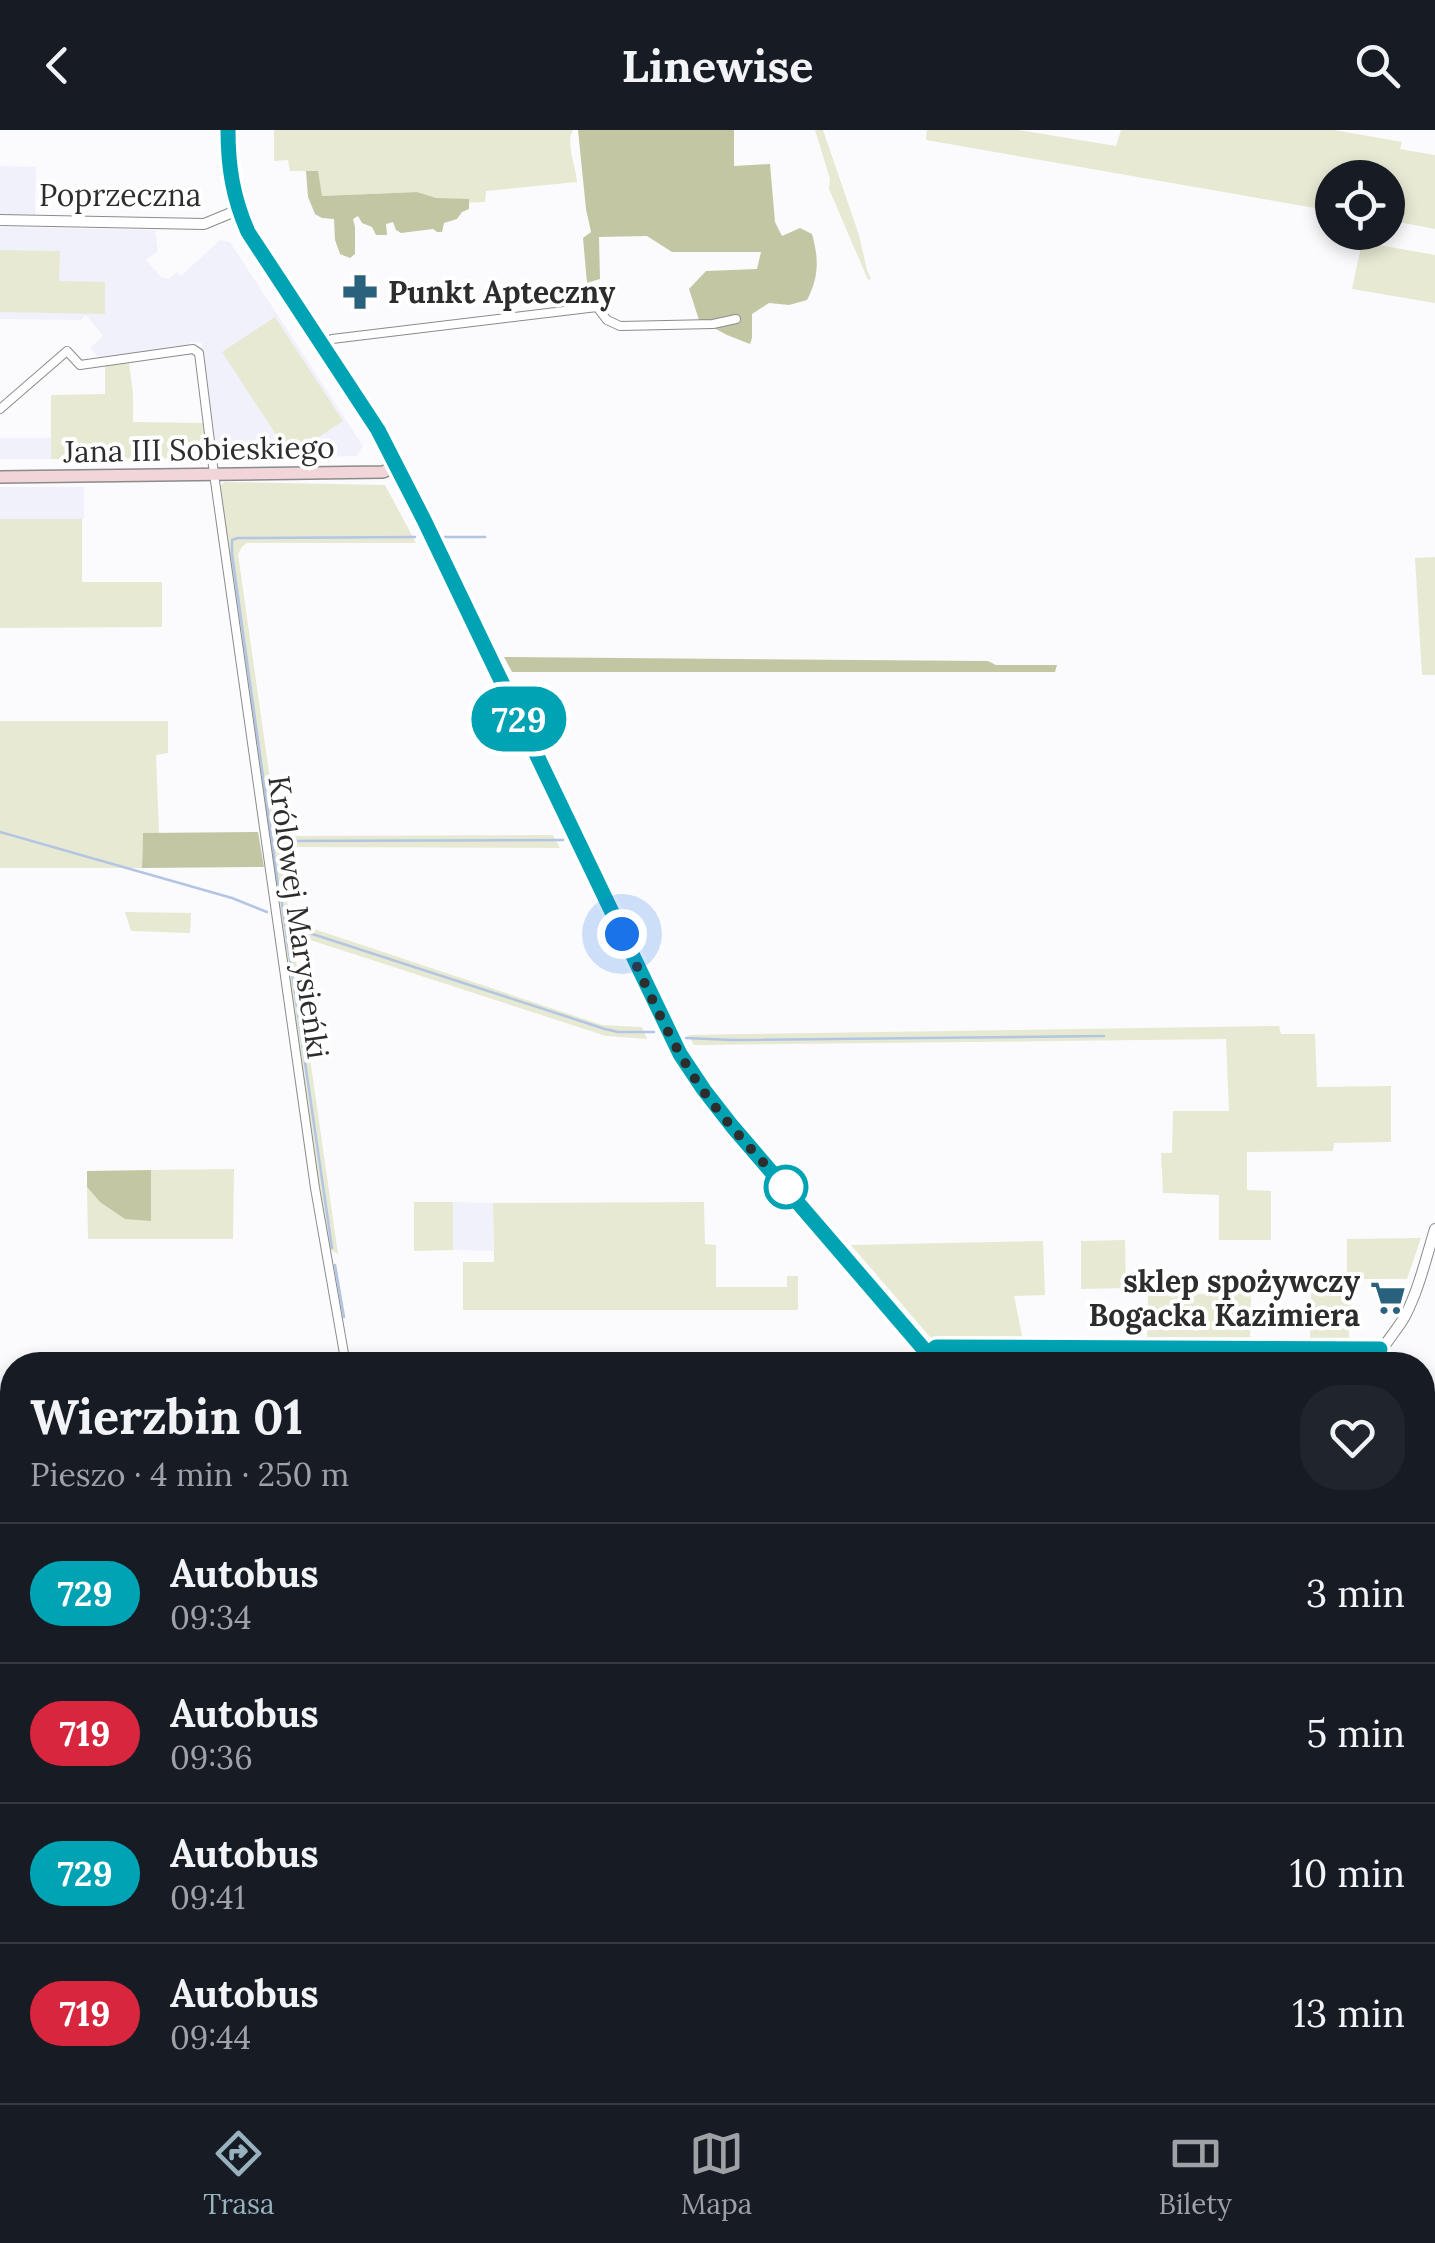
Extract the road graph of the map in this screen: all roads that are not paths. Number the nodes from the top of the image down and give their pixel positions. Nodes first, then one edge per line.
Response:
1 (228, 130) edge
2 (238, 210) junction
3 (0, 220) edge
4 (736, 319) dead end
5 (321, 346) junction
6 (0, 409) edge
7 (396, 466) junction
8 (214, 474) junction
9 (0, 477) edge
10 (1435, 1230) edge
11 (1190, 1348) junction
12 (1380, 1349) junction
13 (344, 1352) edge
14 (925, 1352) edge
15 (934, 1352) edge
16 (1190, 1352) edge
17 (1379, 1352) edge

1 - 2 main road
2 - 3 street, Poprzeczna
2 - 5 main road
4 - 5 street
5 - 7 main road
6 - 8 street, Królowej Marysieńki
7 - 8 main road, Jana III Sobieskiego
7 - 14 main road
8 - 9 main road, Jana III Sobieskiego
8 - 13 street, Królowej Marysieńki
10 - 12 street
11 - 12 street
11 - 15 street
11 - 16 street
12 - 17 street

